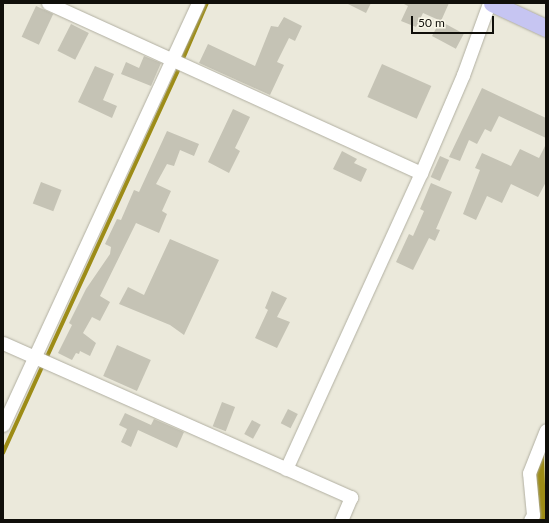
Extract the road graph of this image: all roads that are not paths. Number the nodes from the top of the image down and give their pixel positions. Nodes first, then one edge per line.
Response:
1 (48, 3) edge
2 (198, 3) edge
3 (491, 3) edge
4 (546, 28) edge
5 (172, 59) junction
6 (421, 173) junction
7 (3, 343) edge
8 (35, 356) junction
9 (3, 425) edge
10 (546, 430) edge
11 (286, 469) junction
12 (341, 520) edge
13 (530, 520) edge

1 - 5 street
2 - 5 street
3 - 4 main road
3 - 6 street
5 - 6 street
5 - 8 street
6 - 11 street
7 - 8 street
8 - 9 street
8 - 11 street
10 - 13 street
11 - 12 street

